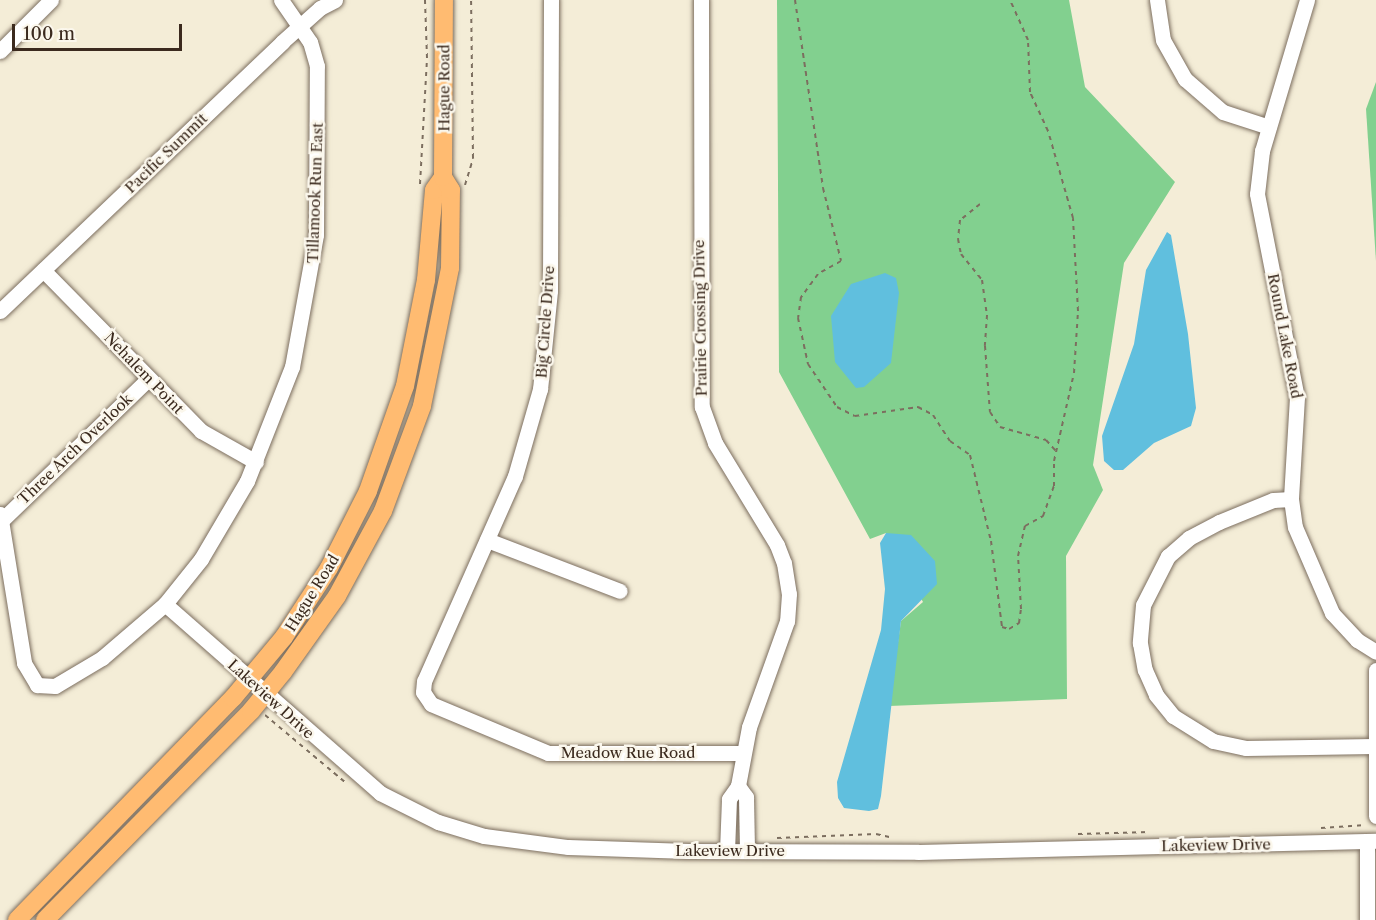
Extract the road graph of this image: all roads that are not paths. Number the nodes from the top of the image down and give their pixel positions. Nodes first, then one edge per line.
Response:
1 (51, 0) edge
2 (281, 0) edge
3 (335, 0) edge
4 (444, 0) edge
5 (551, 0) edge
6 (701, 0) edge
7 (1157, 0) edge
8 (1307, 0) edge
9 (300, 25) junction
10 (0, 51) edge
11 (1269, 127) junction
12 (443, 177) junction
13 (43, 270) junction
14 (0, 311) edge
15 (149, 378) junction
16 (256, 462) junction
17 (1292, 499) junction
18 (1, 517) edge
19 (487, 540) junction
20 (620, 591) dead end
21 (165, 604) junction
22 (1376, 652) edge
23 (1376, 670) edge
24 (249, 679) junction
25 (423, 692) joint
26 (264, 694) junction
27 (1374, 746) junction
28 (743, 753) junction
29 (738, 786) junction
30 (1376, 816) edge
31 (1371, 841) edge
32 (727, 851) junction
33 (747, 851) junction
34 (17, 920) edge
35 (45, 920) edge
36 (1367, 920) edge

1 - 10 street
2 - 9 street, Tillamook Run East
3 - 9 street, Pacific Summit
4 - 12 main road, Hague Road
5 - 19 street, Big Circle Drive
6 - 28 street, Prairie Crossing Drive
7 - 11 street
8 - 11 street, Round Lake Road
9 - 13 street, Pacific Summit
9 - 16 street, Tillamook Run East
11 - 17 street, Round Lake Road
12 - 24 main road, Hague Road
12 - 26 main road, Hague Road
13 - 14 street, Pacific Summit
13 - 15 street, Nehalem Point
15 - 16 street, Nehalem Point
15 - 18 street, Three Arch Overlook
16 - 21 street, Tillamook Run East
17 - 22 street, Round Lake Road
17 - 27 street
18 - 21 street, Tillamook Run East
19 - 20 street
19 - 25 street, Big Circle Drive
21 - 24 street, Lakeview Drive
23 - 27 street
24 - 26 street, Lakeview Drive
24 - 34 main road, Hague Road
25 - 28 street, Meadow Rue Road
26 - 32 street, Lakeview Drive
26 - 35 main road, Hague Road
27 - 30 street
28 - 29 street, Prairie Crossing Drive
29 - 32 street, Prairie Crossing Drive
29 - 33 street, Prairie Crossing Drive
31 - 33 street, Lakeview Drive
31 - 36 street
32 - 33 street, Lakeview Drive

